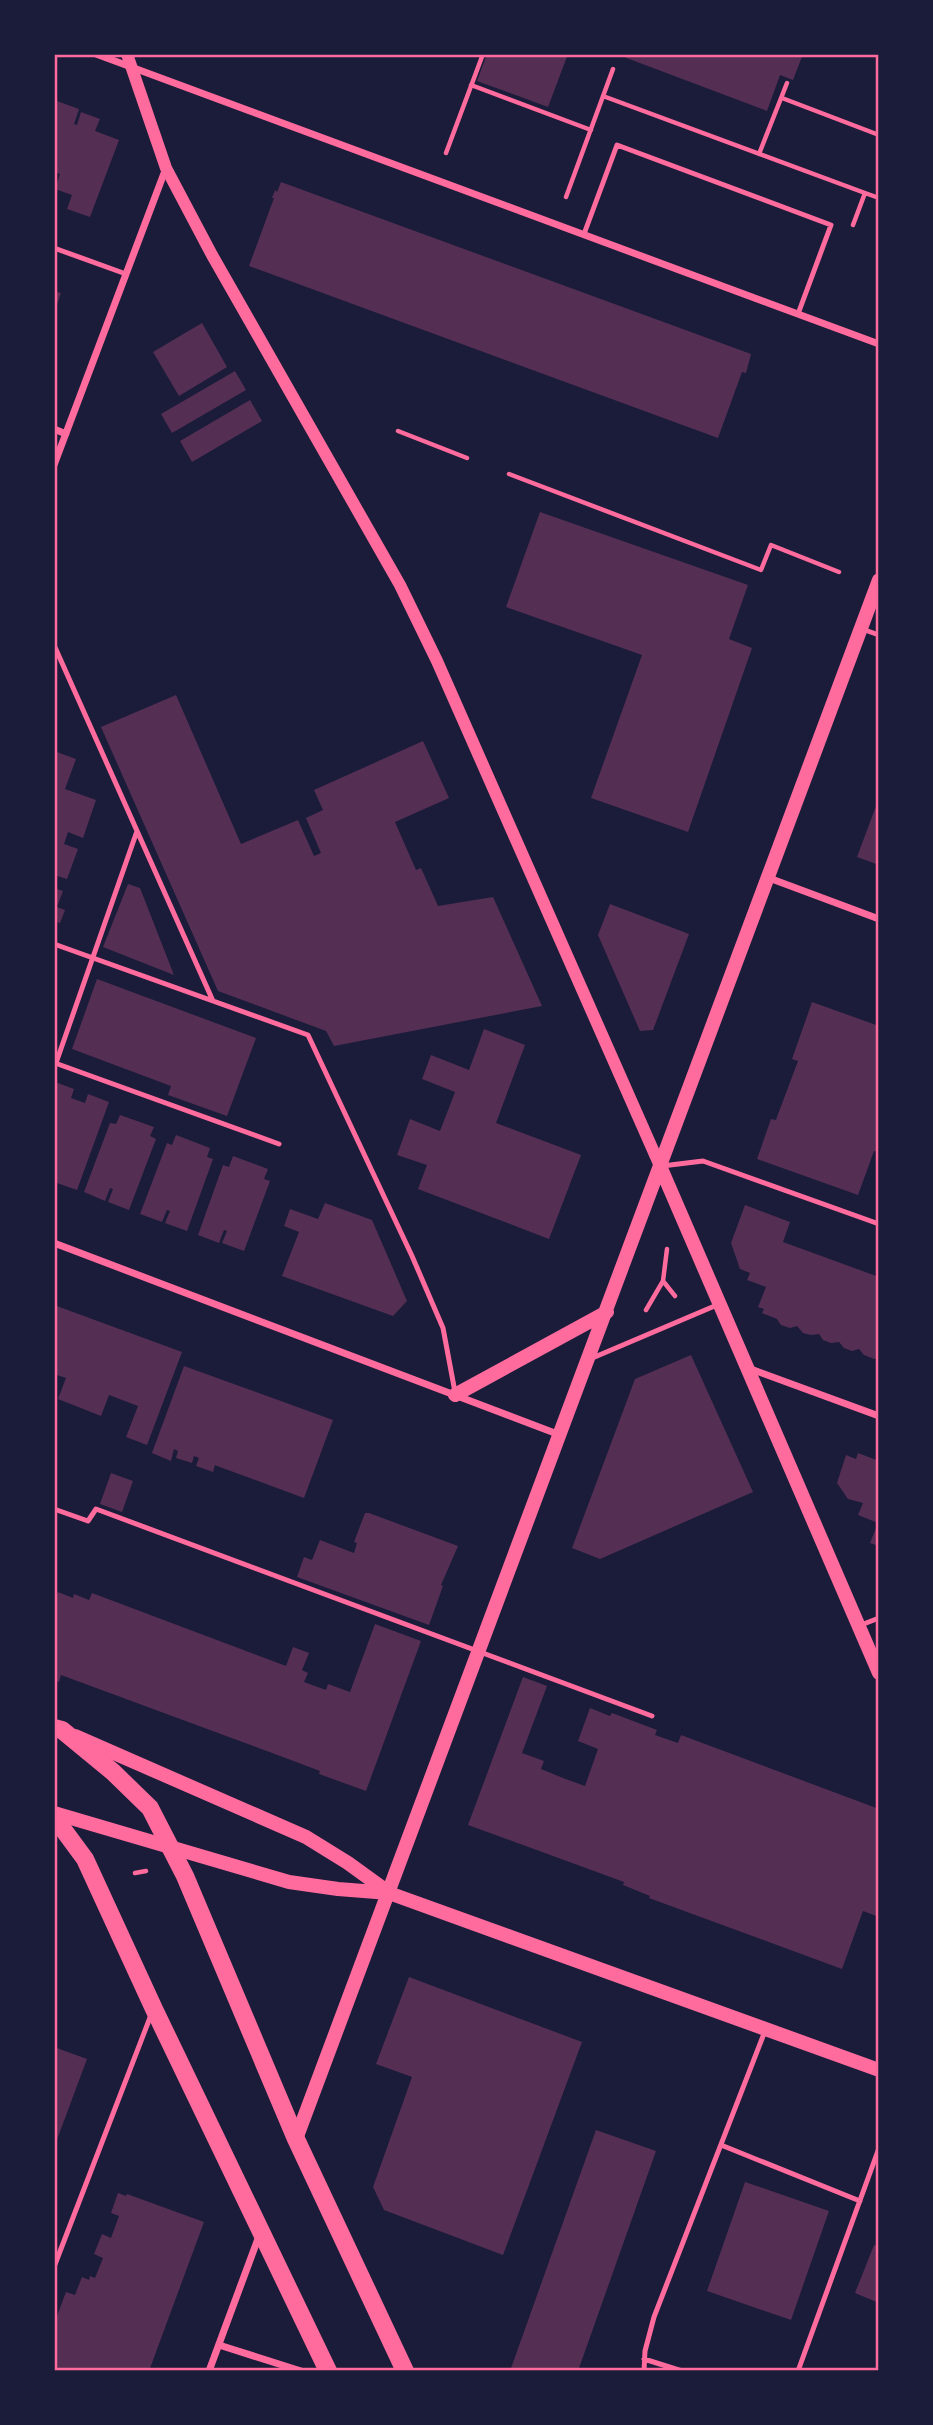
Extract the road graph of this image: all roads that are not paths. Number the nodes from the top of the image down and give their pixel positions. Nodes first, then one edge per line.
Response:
1 (96, 54) edge
2 (129, 61) edge
3 (166, 168) junction
4 (584, 234) junction
5 (54, 248) edge
6 (126, 274) junction
7 (798, 314) junction
8 (879, 344) edge
9 (54, 429) edge
10 (66, 434) junction
11 (54, 465) edge
12 (879, 580) edge
13 (861, 628) junction
14 (879, 635) edge
15 (54, 645) edge
16 (137, 831) junction
17 (769, 878) junction
18 (879, 919) edge
19 (54, 944) edge
20 (93, 958) junction
21 (212, 1001) junction
22 (55, 1063) edge
23 (279, 1144) dead end
24 (660, 1166) junction
25 (879, 1224) edge
26 (54, 1244) edge
27 (719, 1304) junction
28 (607, 1312) junction
29 (588, 1360) junction
30 (748, 1368) junction
31 (455, 1395) junction
32 (879, 1416) edge
33 (560, 1435) junction
34 (54, 1509) edge
35 (879, 1618) edge
36 (858, 1626) junction
37 (479, 1652) junction
38 (879, 1673) edge
39 (652, 1716) dead end
40 (58, 1729) edge
41 (54, 1815) edge
42 (168, 1846) junction
43 (389, 1893) junction
44 (154, 2009) junction
45 (766, 2029) junction
46 (879, 2070) edge
47 (296, 2139) junction
48 (720, 2145) junction
49 (879, 2148) edge
50 (860, 2201) junction
51 (261, 2232) junction
52 (54, 2267) edge
53 (219, 2345) junction
54 (644, 2359) junction
55 (209, 2371) edge
56 (301, 2371) edge
57 (328, 2371) edge
58 (405, 2371) edge
59 (644, 2371) edge
60 (682, 2371) edge
61 (798, 2371) edge

1 - 2 street
2 - 3 street
2 - 4 street
3 - 6 street
3 - 24 street
4 - 7 street
4 - 7 lane
5 - 6 lane
6 - 10 street
7 - 8 street
9 - 10 street
10 - 11 street
12 - 13 main road
13 - 14 lane
13 - 17 main road
15 - 16 lane
16 - 20 lane
16 - 21 lane
17 - 18 street
17 - 24 main road
19 - 20 lane
20 - 21 lane
20 - 22 lane
21 - 31 lane
22 - 23 lane
24 - 25 lane
24 - 27 main road
24 - 28 main road
26 - 31 street
27 - 29 lane
27 - 30 main road
28 - 29 main road
28 - 31 main road
29 - 33 main road
30 - 32 street
30 - 36 main road
31 - 33 street
33 - 37 main road
34 - 37 lane
35 - 36 lane
36 - 38 main road
37 - 39 lane
37 - 43 main road
40 - 42 main road
40 - 43 main road
41 - 42 main road
41 - 44 main road
42 - 43 main road
42 - 47 main road
43 - 45 main road
43 - 47 main road
44 - 51 main road
44 - 52 lane
45 - 46 main road
45 - 48 lane
47 - 58 main road
48 - 50 lane
48 - 54 lane
49 - 50 lane
50 - 61 lane
51 - 53 street
51 - 57 main road
53 - 55 street
53 - 56 street
54 - 59 lane
54 - 60 lane

